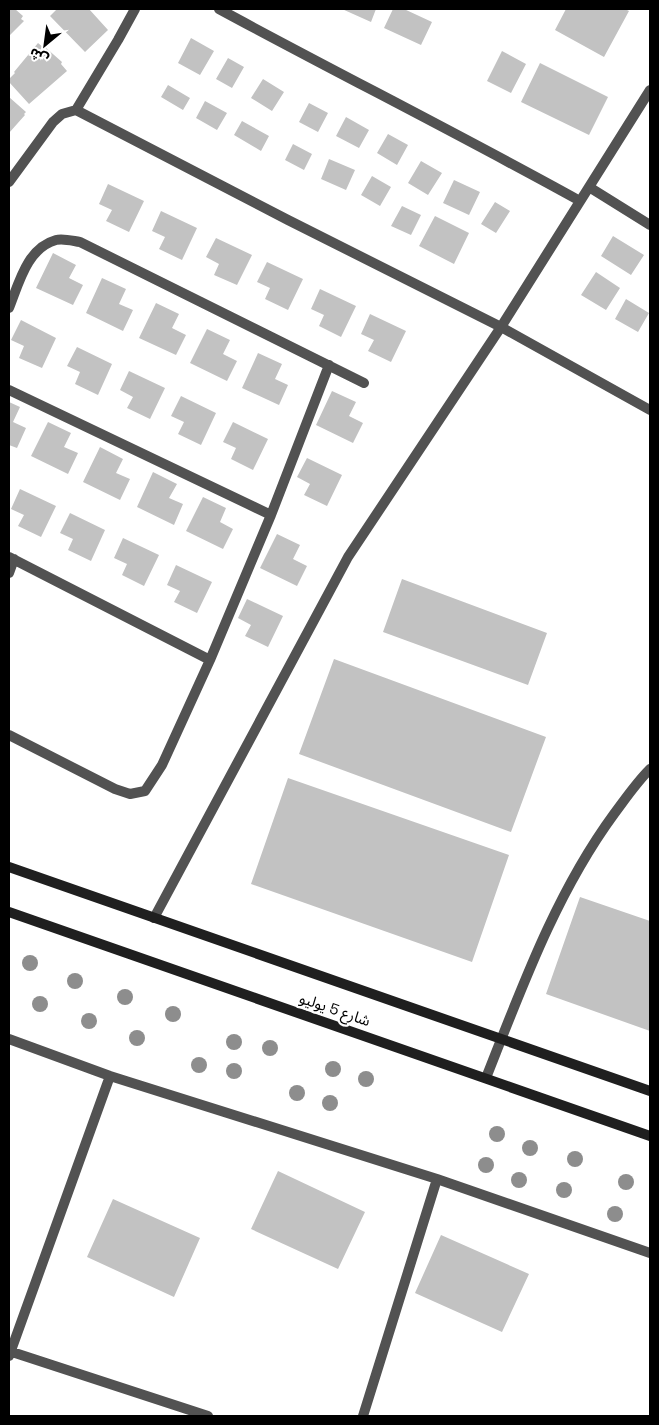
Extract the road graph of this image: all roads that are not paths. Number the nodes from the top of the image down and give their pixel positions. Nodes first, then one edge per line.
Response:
1 (134, 9) edge
2 (219, 9) edge
3 (650, 90) edge
4 (76, 110) junction
5 (9, 182) edge
6 (590, 187) junction
7 (580, 201) junction
8 (650, 225) edge
9 (9, 308) edge
10 (501, 327) junction
11 (329, 365) junction
12 (364, 383) dead end
13 (9, 390) edge
14 (650, 410) edge
15 (271, 515) junction
16 (11, 558) edge
17 (9, 573) edge
18 (210, 660) junction
19 (9, 735) edge
20 (650, 769) edge
21 (9, 867) edge
22 (9, 912) edge
23 (154, 918) junction
24 (9, 1039) edge
25 (501, 1039) junction
26 (110, 1076) junction
27 (486, 1078) junction
28 (650, 1090) edge
29 (650, 1136) edge
30 (437, 1179) junction
31 (650, 1253) edge
32 (9, 1352) edge
33 (208, 1416) edge
34 (363, 1416) edge

1 - 4 street
2 - 7 street
3 - 6 street
4 - 5 street
4 - 10 street
6 - 7 street
6 - 8 street
7 - 10 street
9 - 11 street
10 - 14 street
10 - 23 street
11 - 12 street
11 - 15 street
13 - 15 street
15 - 18 street
16 - 17 street
16 - 18 street
18 - 19 street
20 - 25 street
21 - 23 main road, شارع 5 يوليو
22 - 27 main road, شارع 5 يوليو
23 - 25 main road, شارع 5 يوليو
24 - 26 street
25 - 27 street
25 - 28 main road, شارع 5 يوليو
26 - 30 street
26 - 32 street
27 - 29 main road, شارع 5 يوليو
30 - 31 street
30 - 34 street
32 - 33 street

